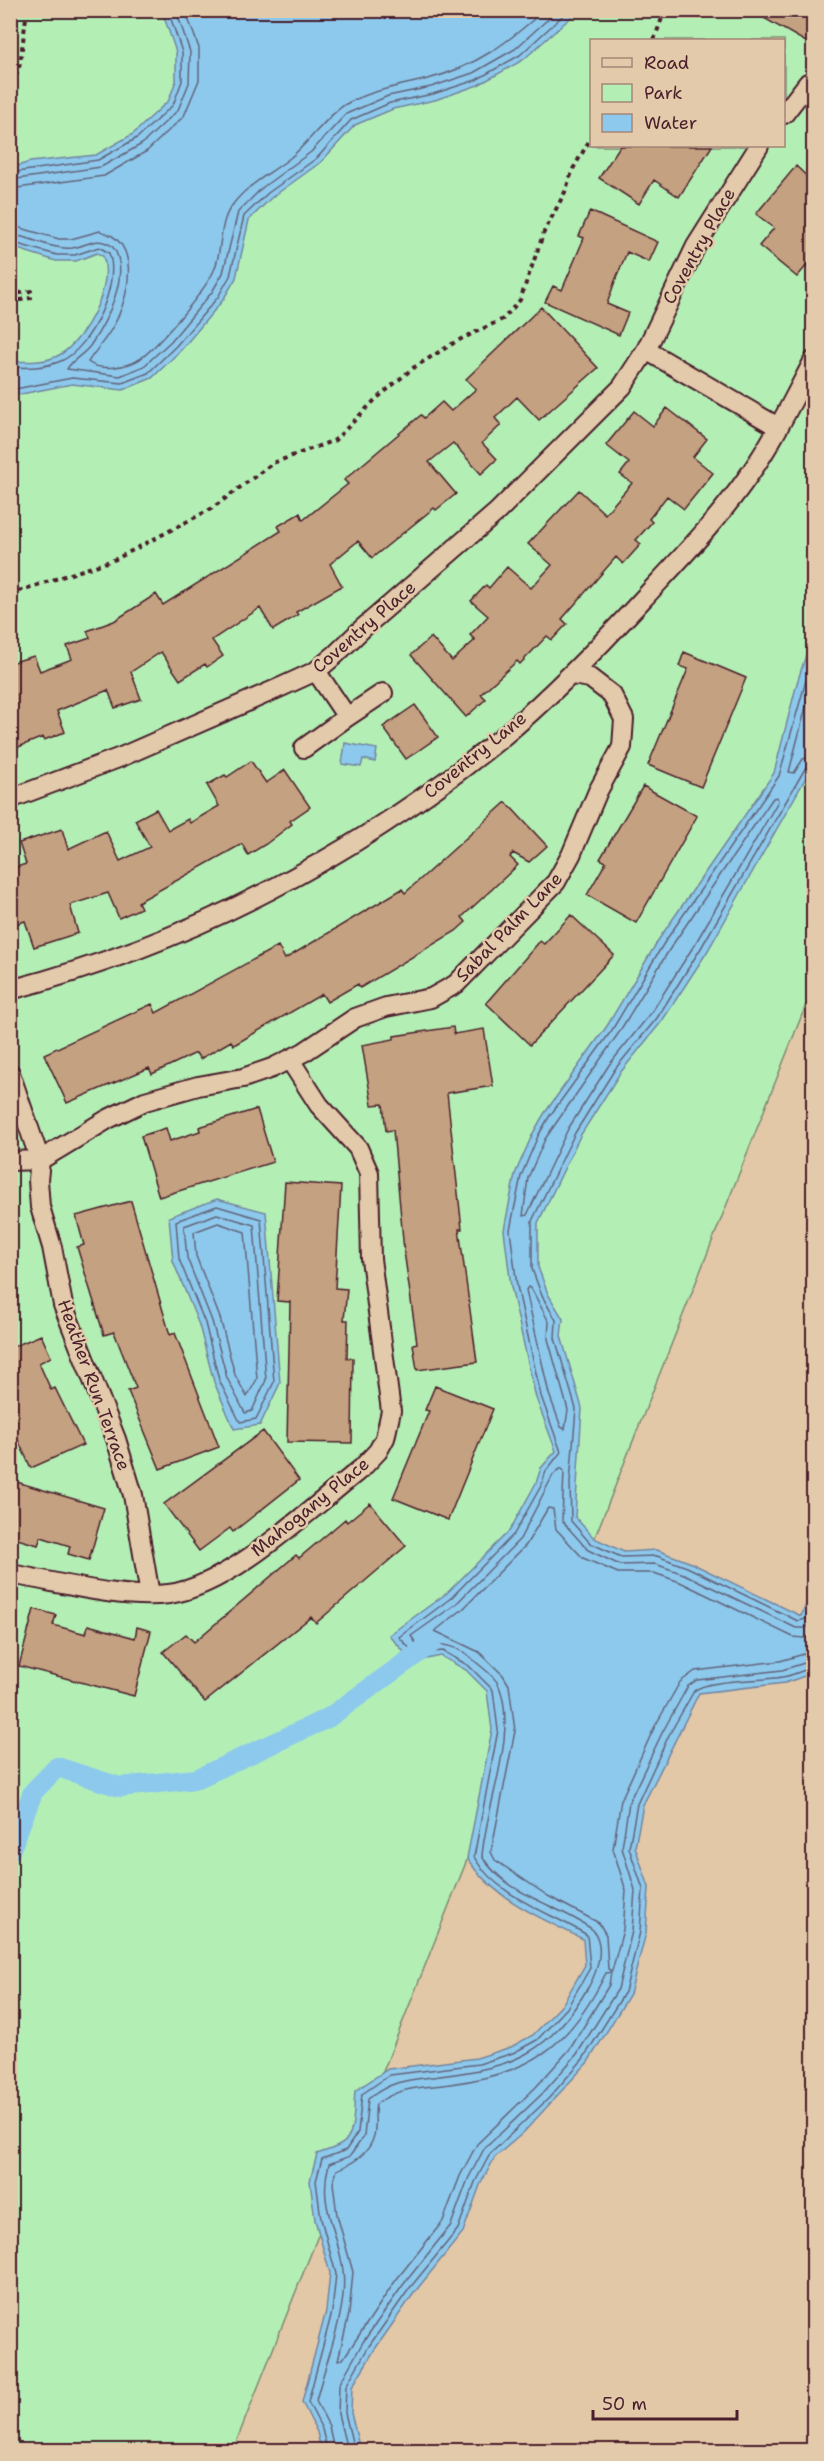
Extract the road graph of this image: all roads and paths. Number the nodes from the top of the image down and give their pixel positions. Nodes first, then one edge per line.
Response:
1 (27, 10) edge
2 (665, 10) edge
3 (654, 39) edge
4 (808, 83) dead end
5 (10, 93) edge
6 (785, 112) edge
7 (590, 138) edge
8 (758, 147) edge
9 (10, 295) edge
10 (10, 302) edge
11 (646, 350) junction
12 (813, 360) edge
13 (778, 427) junction
14 (10, 594) edge
15 (316, 671) junction
16 (572, 675) junction
17 (383, 693) dead end
18 (347, 717) junction
19 (304, 748) dead end
20 (10, 800) edge
21 (10, 990) edge
22 (290, 1060) junction
23 (10, 1072) edge
24 (40, 1160) junction
25 (10, 1161) edge
26 (10, 1575) edge
27 (150, 1595) junction

1 - 5 path
2 - 3 path
4 - 6 street
7 - 14 path
8 - 11 street, Coventry Place
9 - 10 path
11 - 13 street
11 - 15 street, Coventry Place
12 - 13 street, Coventry Lane
13 - 16 street, Coventry Lane
15 - 18 street
15 - 20 street, Coventry Place
16 - 21 street, Coventry Lane
16 - 22 street, Sabal Palm Lane
17 - 18 street
18 - 19 street
22 - 24 street, Sabal Palm Lane
22 - 27 street, Mahogany Place
23 - 24 street, Heather Run Terrace
24 - 25 street
24 - 27 street, Heather Run Terrace
26 - 27 street, Mahogany Place

